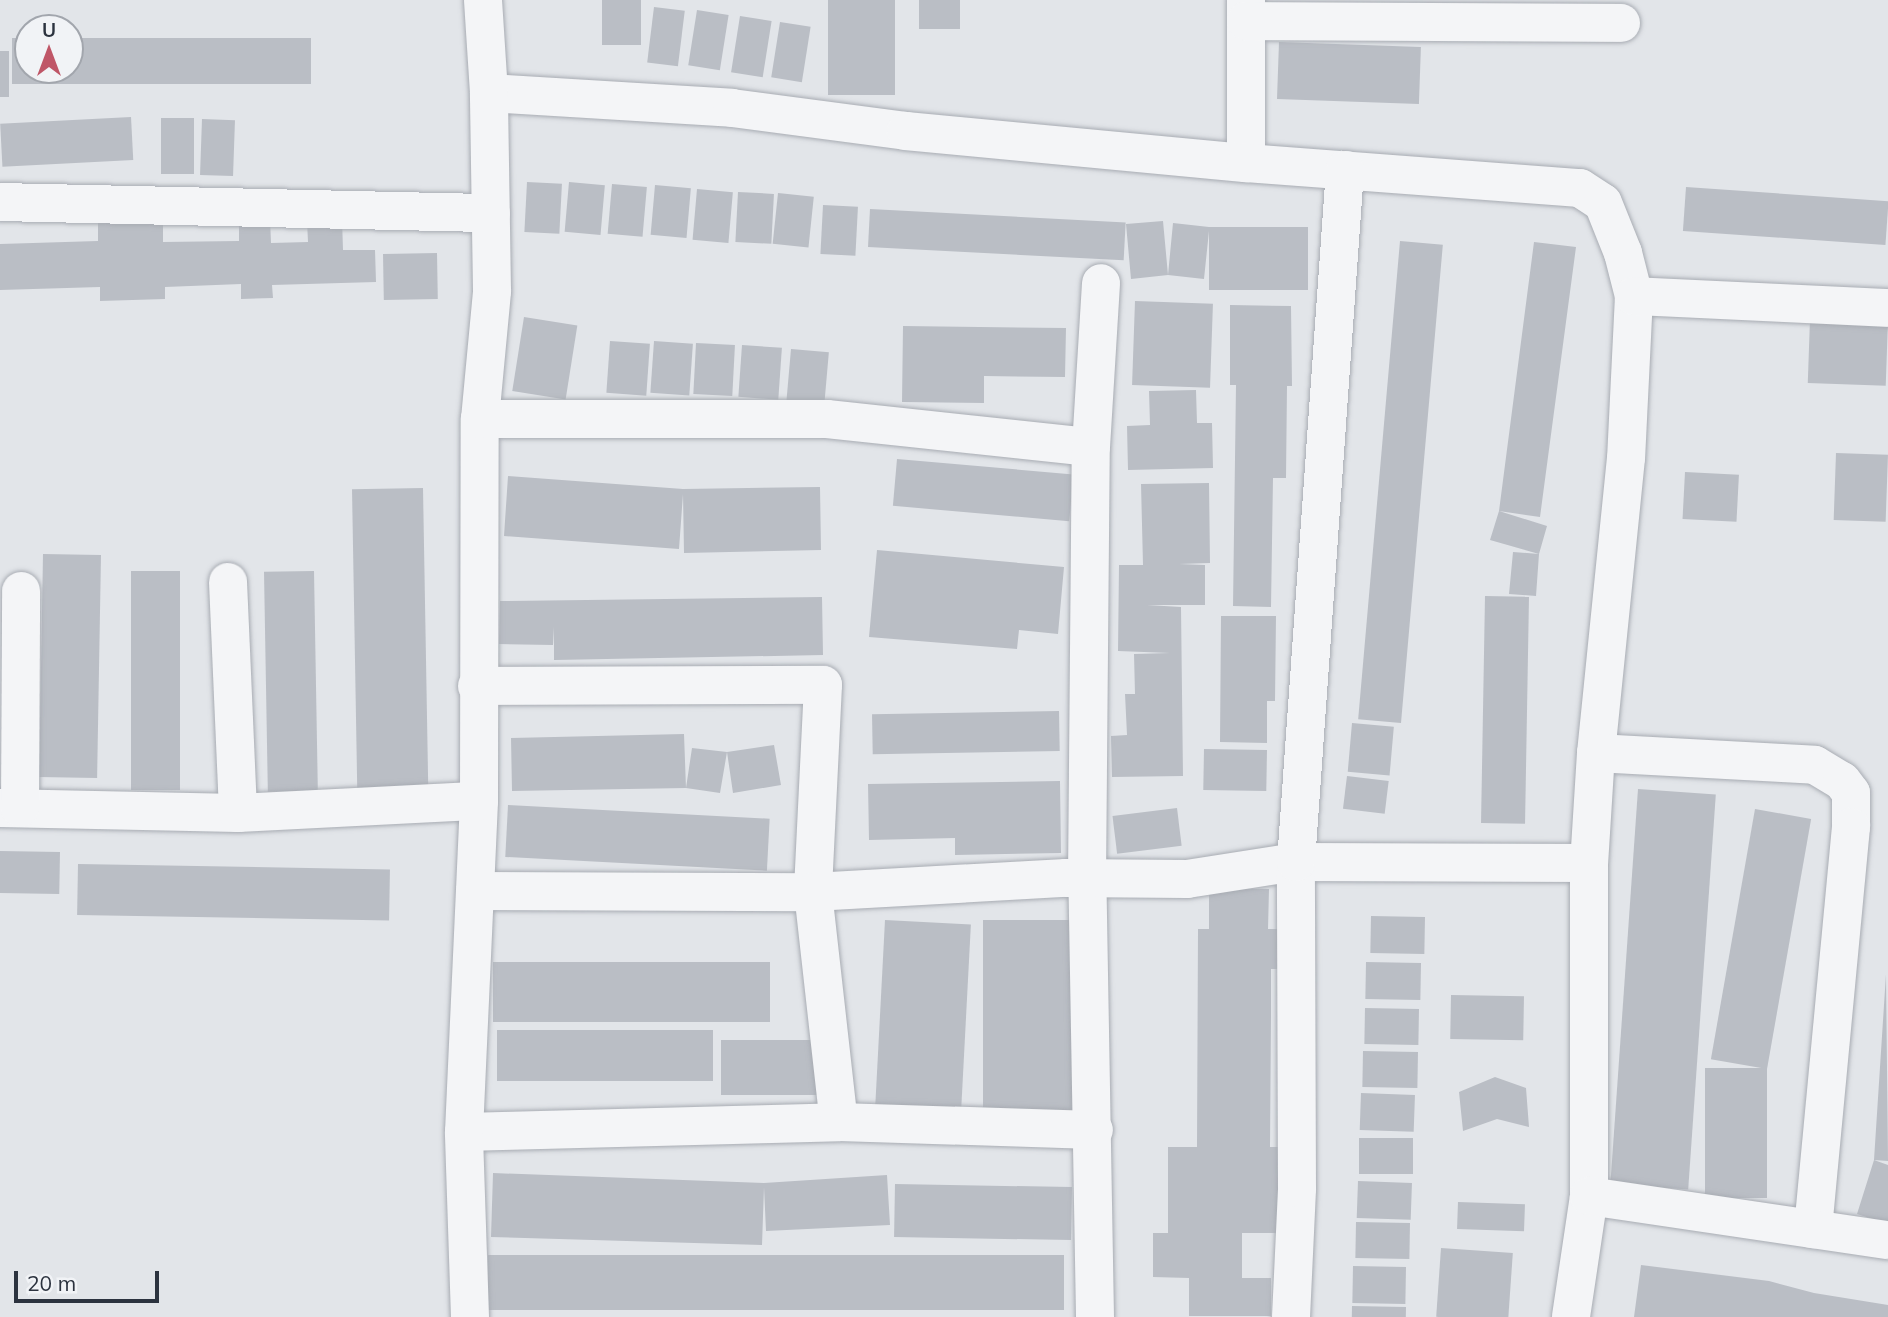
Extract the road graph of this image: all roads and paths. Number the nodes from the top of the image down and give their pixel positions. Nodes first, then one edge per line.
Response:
1 (483, 0) edge
2 (1246, 11) edge
3 (1621, 23) dead end
4 (489, 93) junction
5 (1246, 163) junction
6 (1345, 170) junction
7 (0, 202) edge
8 (491, 213) junction
9 (1101, 283) dead end
10 (1634, 296) junction
11 (1888, 308) edge
12 (480, 419) junction
13 (1091, 447) junction
14 (228, 582) dead end
15 (21, 592) dead end
16 (477, 686) junction
17 (1596, 753) junction
18 (479, 802) junction
19 (10, 808) edge
20 (238, 814) junction
21 (1296, 862) junction
22 (1589, 863) junction
23 (1087, 880) junction
24 (475, 891) junction
25 (813, 891) junction
26 (839, 1122) junction
27 (1094, 1130) junction
28 (464, 1132) junction
29 (1589, 1196) junction
30 (1813, 1229) junction
31 (1888, 1240) edge
32 (470, 1317) edge
33 (1095, 1317) edge
34 (1291, 1317) edge
35 (1571, 1317) edge

1 - 4 street
2 - 3 street
2 - 5 street
4 - 5 street
4 - 8 street
5 - 6 street
6 - 10 street
6 - 21 street
7 - 8 street
8 - 12 street
9 - 13 street
10 - 11 street
10 - 17 street
12 - 13 street
12 - 16 street
13 - 23 street
14 - 20 street
15 - 19 street
16 - 18 street
16 - 25 street
17 - 22 street
17 - 30 street
18 - 20 street
18 - 24 street
19 - 20 street
21 - 22 street
21 - 23 street
21 - 34 street
22 - 29 street
23 - 25 street
23 - 27 street
24 - 25 street
24 - 28 street
25 - 26 street
26 - 27 street
26 - 28 street
27 - 33 street
28 - 32 street
29 - 30 street
29 - 35 street
30 - 31 street

